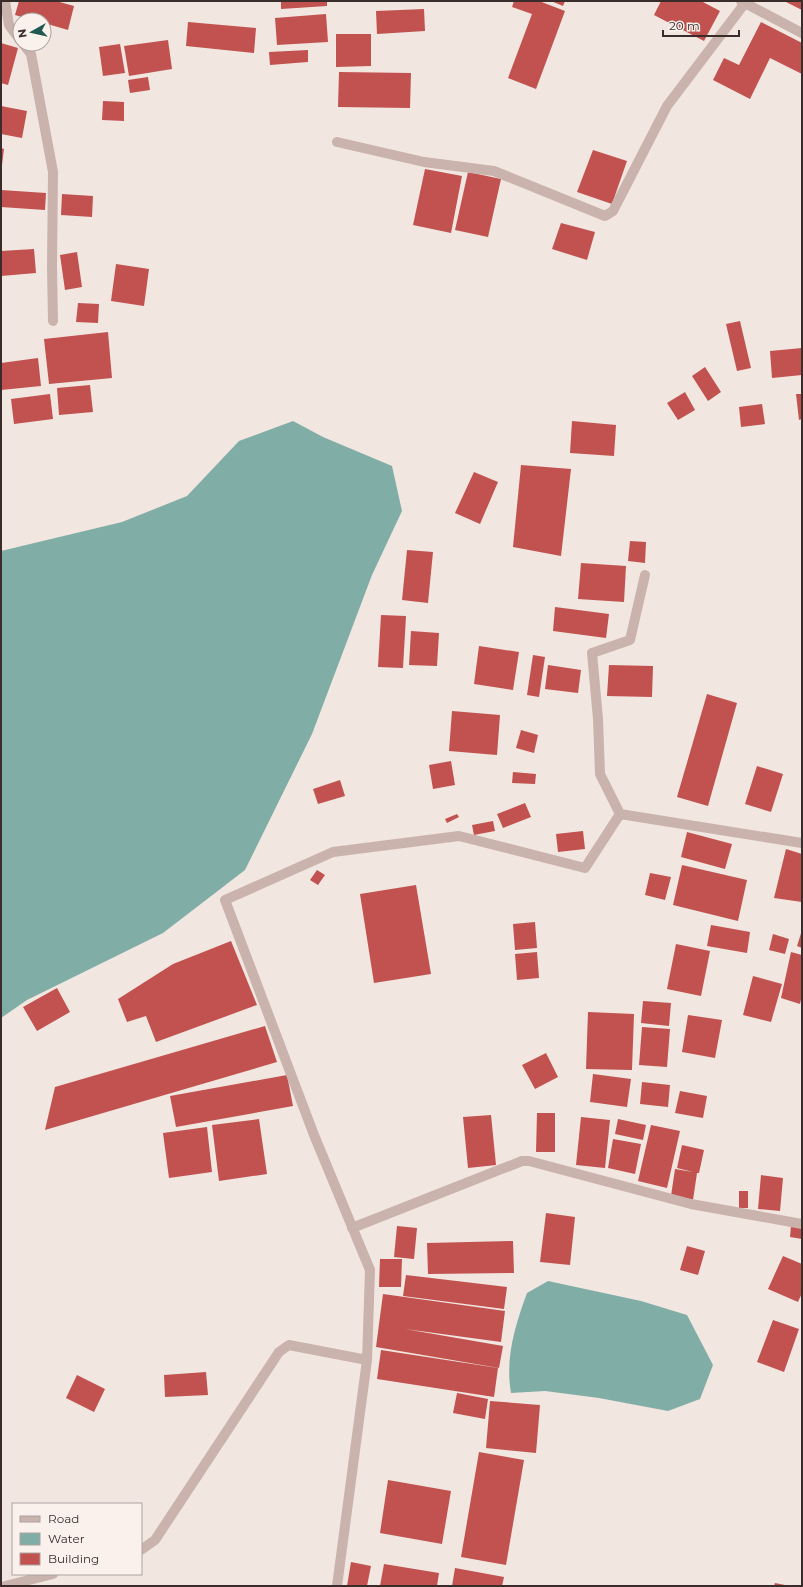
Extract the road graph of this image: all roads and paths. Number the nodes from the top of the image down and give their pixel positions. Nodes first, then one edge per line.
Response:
1 (5, 1) edge
2 (743, 2) edge
3 (12, 29) edge
4 (802, 33) edge
5 (29, 52) edge
6 (337, 142) dead end
7 (53, 321) dead end
8 (645, 575) dead end
9 (620, 814) junction
10 (802, 843) edge
11 (802, 1224) edge
12 (352, 1228) junction
13 (367, 1360) junction
14 (142, 1549) edge
15 (49, 1575) edge
16 (5, 1586) edge
17 (337, 1586) edge

1 - 3 street
2 - 4 street
2 - 6 street
5 - 7 street
8 - 9 street
9 - 10 street
9 - 12 street
11 - 12 street
12 - 13 street
13 - 14 street
13 - 17 street
15 - 16 street

